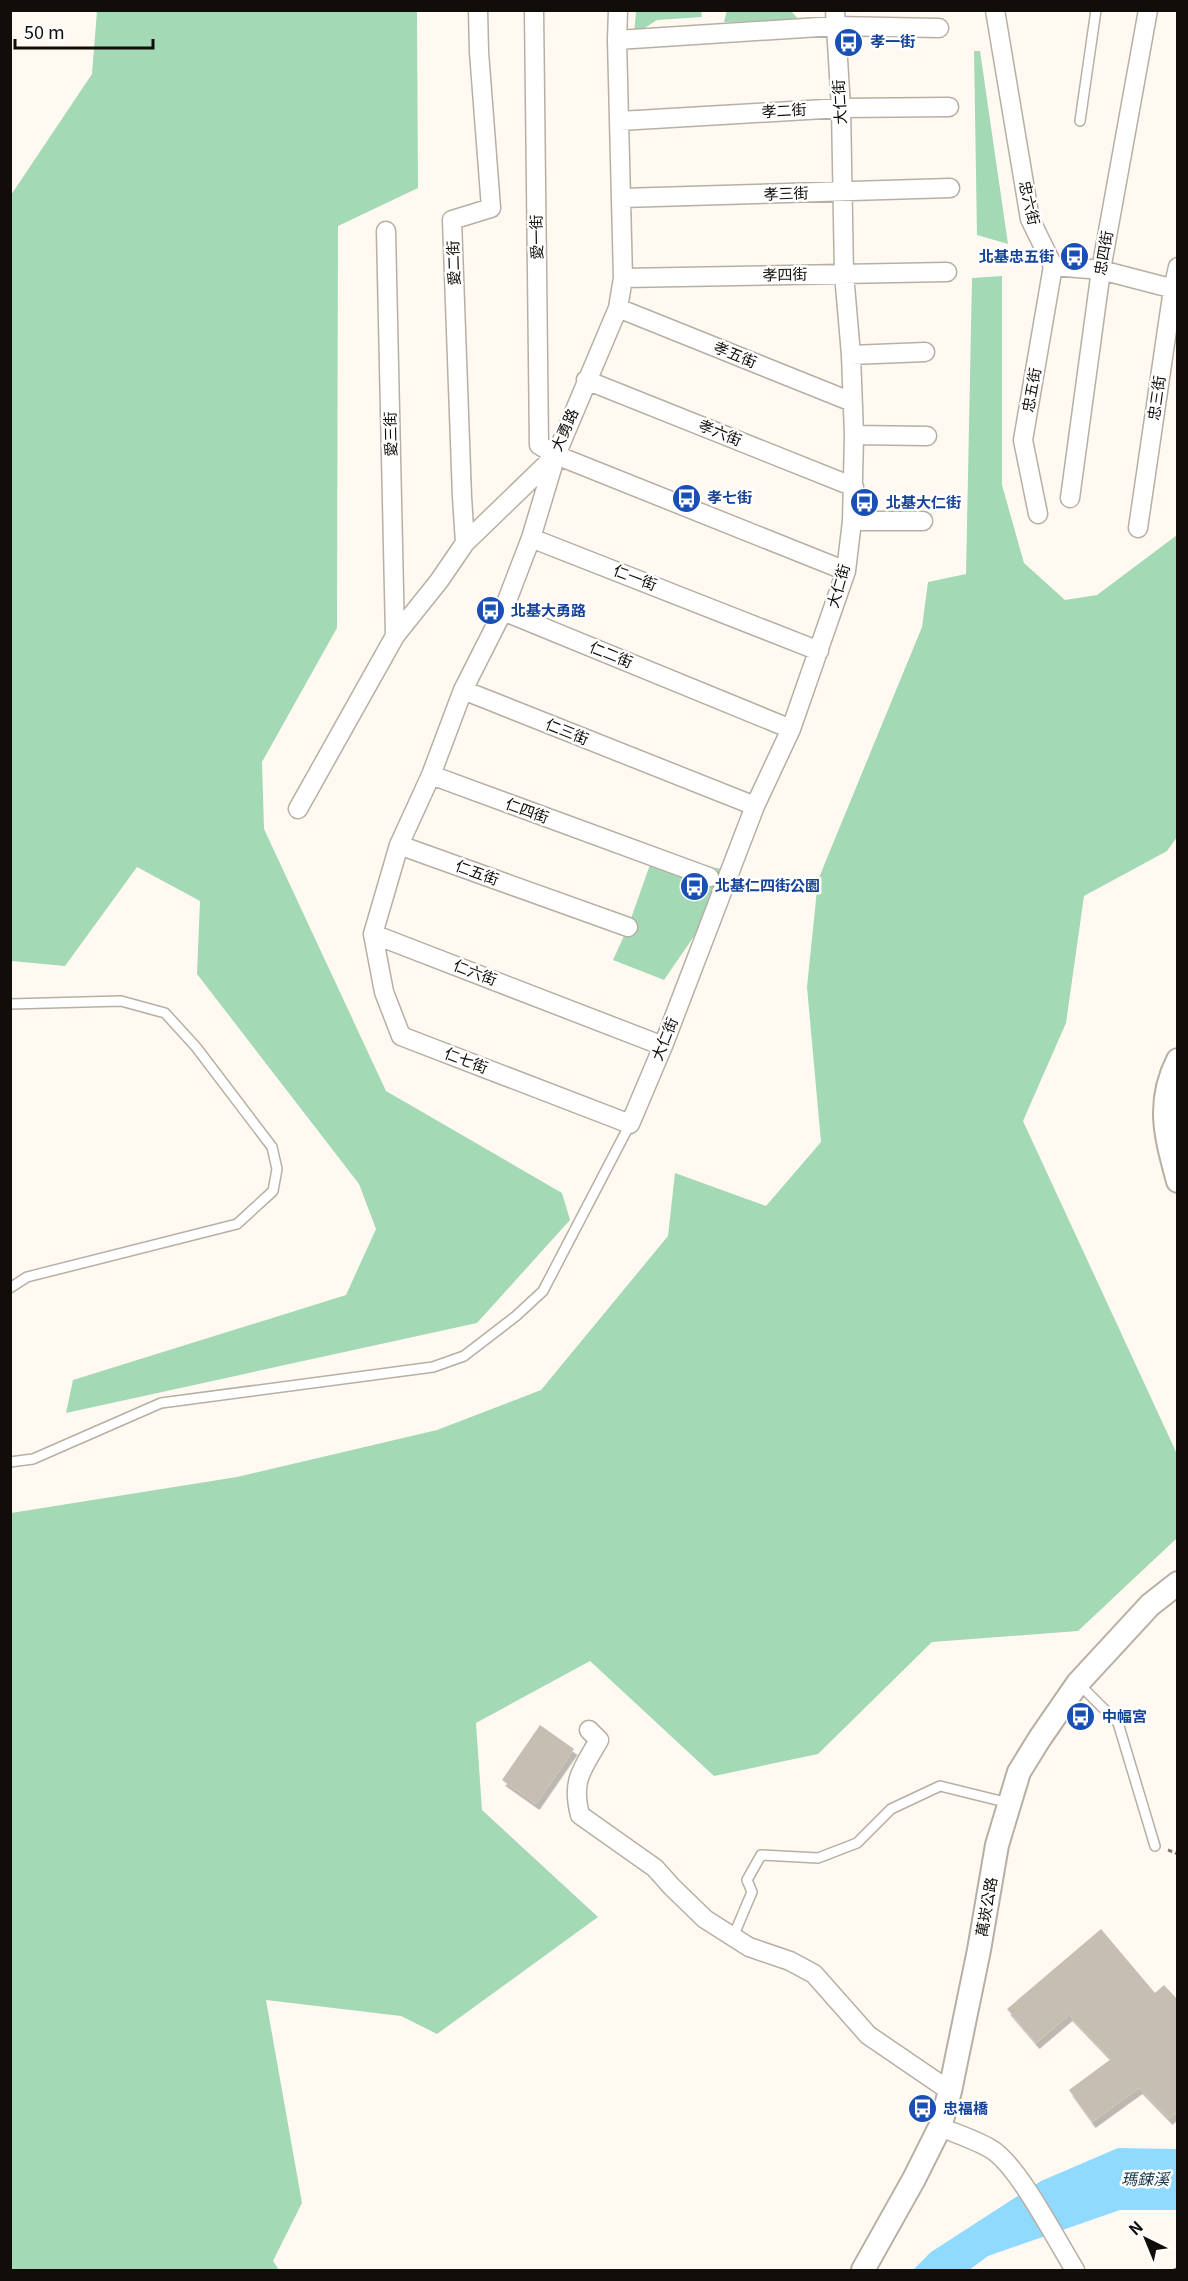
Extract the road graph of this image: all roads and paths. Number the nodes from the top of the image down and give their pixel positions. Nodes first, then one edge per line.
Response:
1 (478, 10) edge
2 (534, 10) edge
3 (618, 10) edge
4 (995, 10) edge
5 (1096, 10) edge
6 (1148, 10) edge
7 (835, 18) edge
8 (939, 28) dead end
9 (617, 39) junction
10 (949, 107) dead end
11 (841, 108) junction
12 (620, 121) junction
13 (1080, 121) dead end
14 (950, 188) dead end
15 (842, 192) junction
16 (622, 198) junction
17 (386, 231) dead end
18 (1053, 266) junction
19 (1178, 267) edge
20 (1101, 270) junction
21 (947, 272) dead end
22 (844, 274) junction
23 (624, 278) junction
24 (1175, 290) edge
25 (618, 308) junction
26 (925, 352) dead end
27 (851, 355) junction
28 (586, 380) junction
29 (852, 402) junction
30 (854, 435) junction
31 (927, 436) dead end
32 (556, 455) junction
33 (854, 486) junction
34 (1070, 498) dead end
35 (1038, 514) dead end
36 (923, 520) dead end
37 (852, 521) junction
38 (1138, 528) dead end
39 (531, 538) junction
40 (465, 543) junction
41 (846, 571) junction
42 (503, 611) junction
43 (395, 636) junction
44 (819, 651) junction
45 (463, 690) junction
46 (792, 729) junction
47 (431, 775) junction
48 (755, 806) junction
49 (298, 809) dead end
50 (399, 845) junction
51 (709, 877) dead end
52 (628, 927) dead end
53 (373, 934) junction
54 (10, 1004) edge
55 (663, 1046) junction
56 (1178, 1060) edge
57 (630, 1124) junction
58 (1178, 1181) edge
59 (10, 1288) edge
60 (10, 1462) edge
61 (1178, 1583) edge
62 (1078, 1683) junction
63 (589, 1730) dead end
64 (1009, 1803) junction
65 (1155, 1846) dead end
66 (733, 1936) junction
67 (950, 2091) junction
68 (940, 2127) junction
69 (863, 2271) edge
70 (1075, 2271) edge

1 - 40 street, 愛二街
2 - 32 street, 愛一街
3 - 9 street, 大勇路
4 - 18 street, 忠六街
5 - 13 lane
6 - 20 street, 忠四街
7 - 8 street
7 - 9 street
7 - 11 street, 大仁街
9 - 12 street, 大勇路
10 - 11 street, 孝二街
11 - 12 street, 孝二街
11 - 15 street, 大仁街
12 - 16 street, 大勇路
14 - 15 street, 孝三街
15 - 16 street, 孝三街
15 - 22 street, 大仁街
16 - 23 street, 大勇路
17 - 43 street, 愛三街
18 - 20 street
18 - 35 street, 忠五街
19 - 24 street, 忠三街
20 - 24 street
20 - 34 street, 忠四街
21 - 22 street, 孝四街
22 - 23 street, 孝四街
22 - 27 street, 大仁街
23 - 25 street, 大勇路
24 - 38 street, 忠三街
25 - 28 street, 大勇路
25 - 29 street, 孝五街
26 - 27 street
27 - 29 street, 大仁街
28 - 32 street, 大勇路
28 - 33 street, 孝六街
29 - 30 street, 大仁街
30 - 31 street
30 - 33 street, 大仁街
32 - 39 street
32 - 40 street, 大勇路
32 - 41 street
33 - 37 street, 大仁街
36 - 37 street
37 - 41 street, 大仁街
39 - 42 street
39 - 44 street, 仁一街
40 - 43 street, 大勇路
41 - 44 street, 大仁街
42 - 45 street
42 - 46 street, 仁二街
43 - 49 street, 大勇路
44 - 46 street, 大仁街
45 - 47 street
45 - 48 street, 仁三街
46 - 48 street, 大仁街
47 - 50 street
47 - 51 street, 仁四街
48 - 55 street, 大仁街
50 - 52 street, 仁五街
50 - 53 street
53 - 55 street, 仁六街
53 - 57 street, 仁七街
54 - 59 lane
55 - 57 street, 大仁街
56 - 58 street
57 - 60 lane
61 - 62 street, 萬崁公路
62 - 64 street, 萬崁公路
62 - 65 lane
63 - 66 street
64 - 66 lane
64 - 67 street, 萬崁公路
66 - 67 street
67 - 68 street, 萬崁公路
68 - 69 street, 萬崁公路
68 - 70 street

